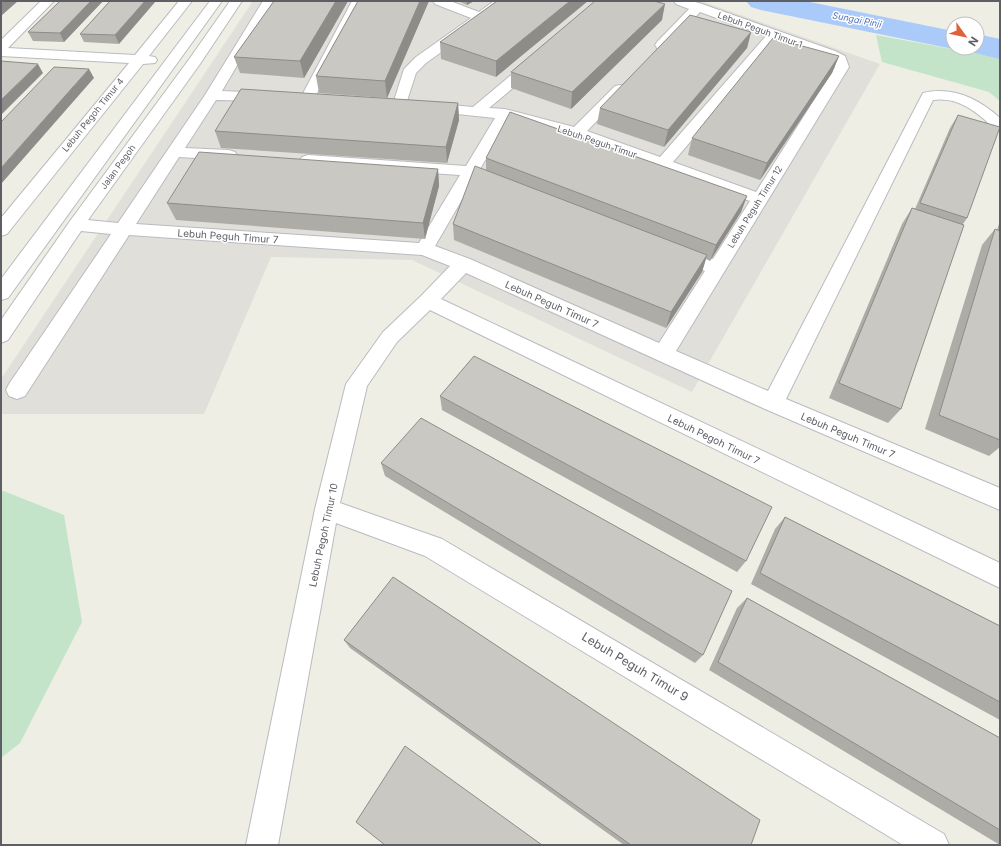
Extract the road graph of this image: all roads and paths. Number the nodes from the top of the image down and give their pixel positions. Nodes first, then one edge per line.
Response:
1 (48, 1) edge
2 (186, 1) edge
3 (216, 1) edge
4 (236, 1) edge
5 (269, 1) edge
6 (358, 1) edge
7 (439, 1) edge
8 (502, 1) edge
9 (680, 1) edge
10 (698, 7) junction
11 (481, 17) junction
12 (214, 34) junction
13 (774, 35) junction
14 (1, 48) edge
15 (1, 52) edge
16 (654, 53) edge
17 (542, 56) edge
18 (840, 59) joint
19 (138, 60) junction
20 (171, 62) junction
21 (627, 82) edge
22 (176, 88) junction
23 (212, 95) junction
24 (307, 99) junction
25 (323, 100) edge
26 (385, 103) edge
27 (400, 104) junction
28 (478, 111) junction
29 (505, 114) junction
30 (1000, 126) edge
31 (577, 133) junction
32 (175, 152) junction
33 (246, 156) edge
34 (294, 160) edge
35 (662, 164) junction
36 (470, 171) junction
37 (514, 188) edge
38 (77, 191) junction
39 (760, 199) junction
40 (76, 224) junction
41 (123, 229) junction
42 (1, 230) edge
43 (666, 248) edge
44 (424, 249) junction
45 (463, 264) junction
46 (21, 266) junction
47 (717, 268) junction
48 (1, 293) edge
49 (428, 302) junction
50 (1, 335) edge
51 (663, 354) junction
52 (18, 390) dead end
53 (773, 403) junction
54 (1000, 499) edge
55 (327, 509) junction
56 (1000, 576) edge
57 (262, 845) edge
58 (933, 845) edge

1 - 14 street
2 - 19 street, Lebuh Pegoh Timur 4
3 - 20 street
4 - 12 street, Jalan Pegoh
5 - 23 street
6 - 24 street
7 - 11 street
8 - 11 street
9 - 10 street, Lebuh Peguh Timur 1
10 - 13 street, Lebuh Peguh Timur 1
10 - 16 street
11 - 27 street
12 - 20 street
12 - 22 street, Jalan Pegoh
13 - 18 street, Lebuh Peguh Timur 1
13 - 35 street
15 - 19 street
17 - 28 street
18 - 39 street, Lebuh Peguh Timur 12
19 - 20 street
19 - 42 street, Lebuh Pegoh Timur 4
20 - 22 street
20 - 38 street
21 - 31 street
22 - 40 street, Jalan Pegoh
23 - 24 street
23 - 32 street
24 - 25 street
26 - 27 street, Lebuh Peguh Timur
27 - 28 street, Lebuh Peguh Timur
28 - 29 street, Lebuh Peguh Timur
29 - 31 street, Lebuh Peguh Timur
29 - 36 street
30 - 53 street
31 - 35 street, Lebuh Peguh Timur
32 - 33 street
32 - 41 street
34 - 36 street
35 - 39 street, Lebuh Peguh Timur
36 - 37 street
36 - 44 street
38 - 40 street
38 - 46 street
39 - 47 street, Lebuh Peguh Timur 12
40 - 41 street, Lebuh Peguh Timur 7
40 - 46 street
40 - 50 street, Jalan Pegoh
41 - 44 street, Lebuh Peguh Timur 7
41 - 52 street
43 - 47 street
44 - 45 street, Lebuh Peguh Timur 7
45 - 49 street, Lebuh Pegoh Timur 10
45 - 51 street, Lebuh Peguh Timur 7
46 - 48 street
47 - 51 street, Lebuh Peguh Timur 12
49 - 55 street, Lebuh Pegoh Timur 10
49 - 56 street, Lebuh Pegoh Timur 7
51 - 53 street, Lebuh Peguh Timur 7
53 - 54 street, Lebuh Peguh Timur 7
55 - 57 street, Lebuh Pegoh Timur 10
55 - 58 street, Lebuh Peguh Timur 9

